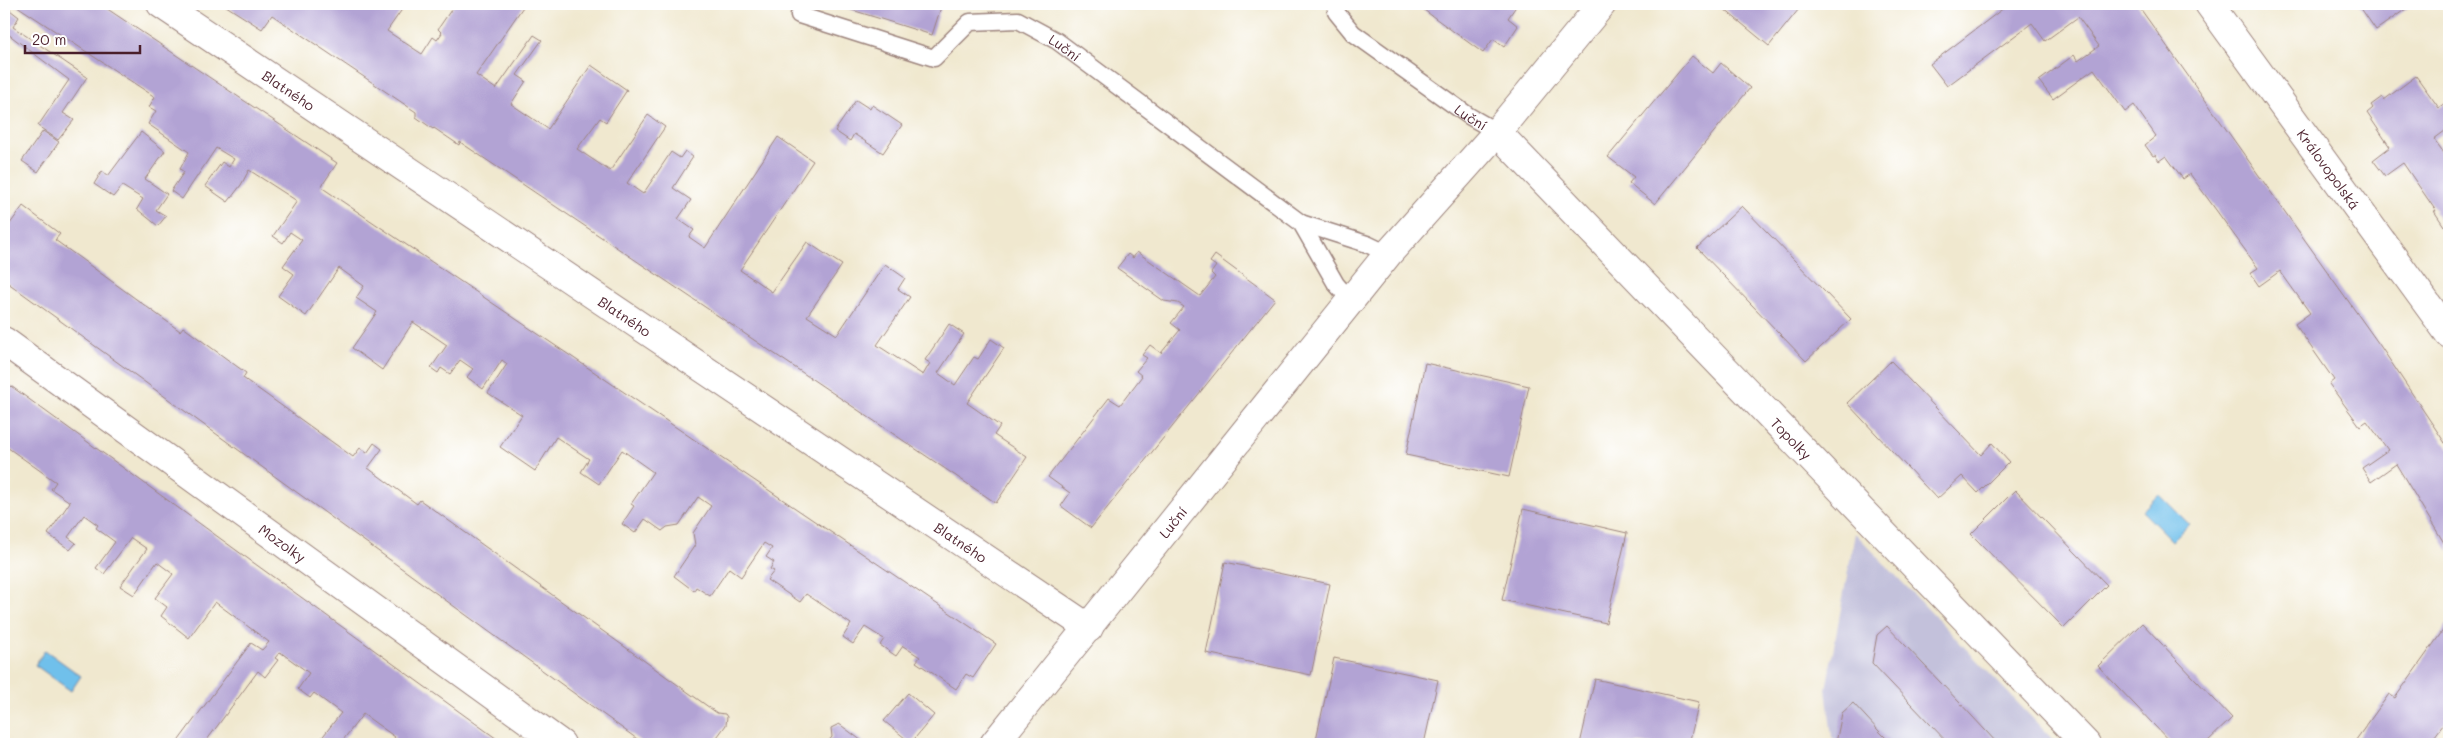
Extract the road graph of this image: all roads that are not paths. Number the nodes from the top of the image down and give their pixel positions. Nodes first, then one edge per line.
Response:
1 (161, 4) edge
2 (1337, 4) edge
3 (1602, 4) edge
4 (2210, 4) edge
5 (799, 15) dead end
6 (1497, 132) junction
7 (1302, 223) junction
8 (1388, 254) junction
9 (1351, 301) junction
10 (2449, 334) edge
11 (4, 341) edge
12 (1089, 628) junction
13 (561, 744) edge
14 (994, 744) edge
15 (2086, 744) edge

1 - 12 street, Blatného
2 - 6 lane, Luční
3 - 6 street, Luční
4 - 10 street, Královopolská
5 - 7 lane, Luční
6 - 8 street, Luční
6 - 15 street, Topolky
7 - 8 lane, Luční
7 - 9 lane, Luční
8 - 9 street, Luční
9 - 12 street, Luční
11 - 13 street, Mozolky
12 - 14 street, Luční

